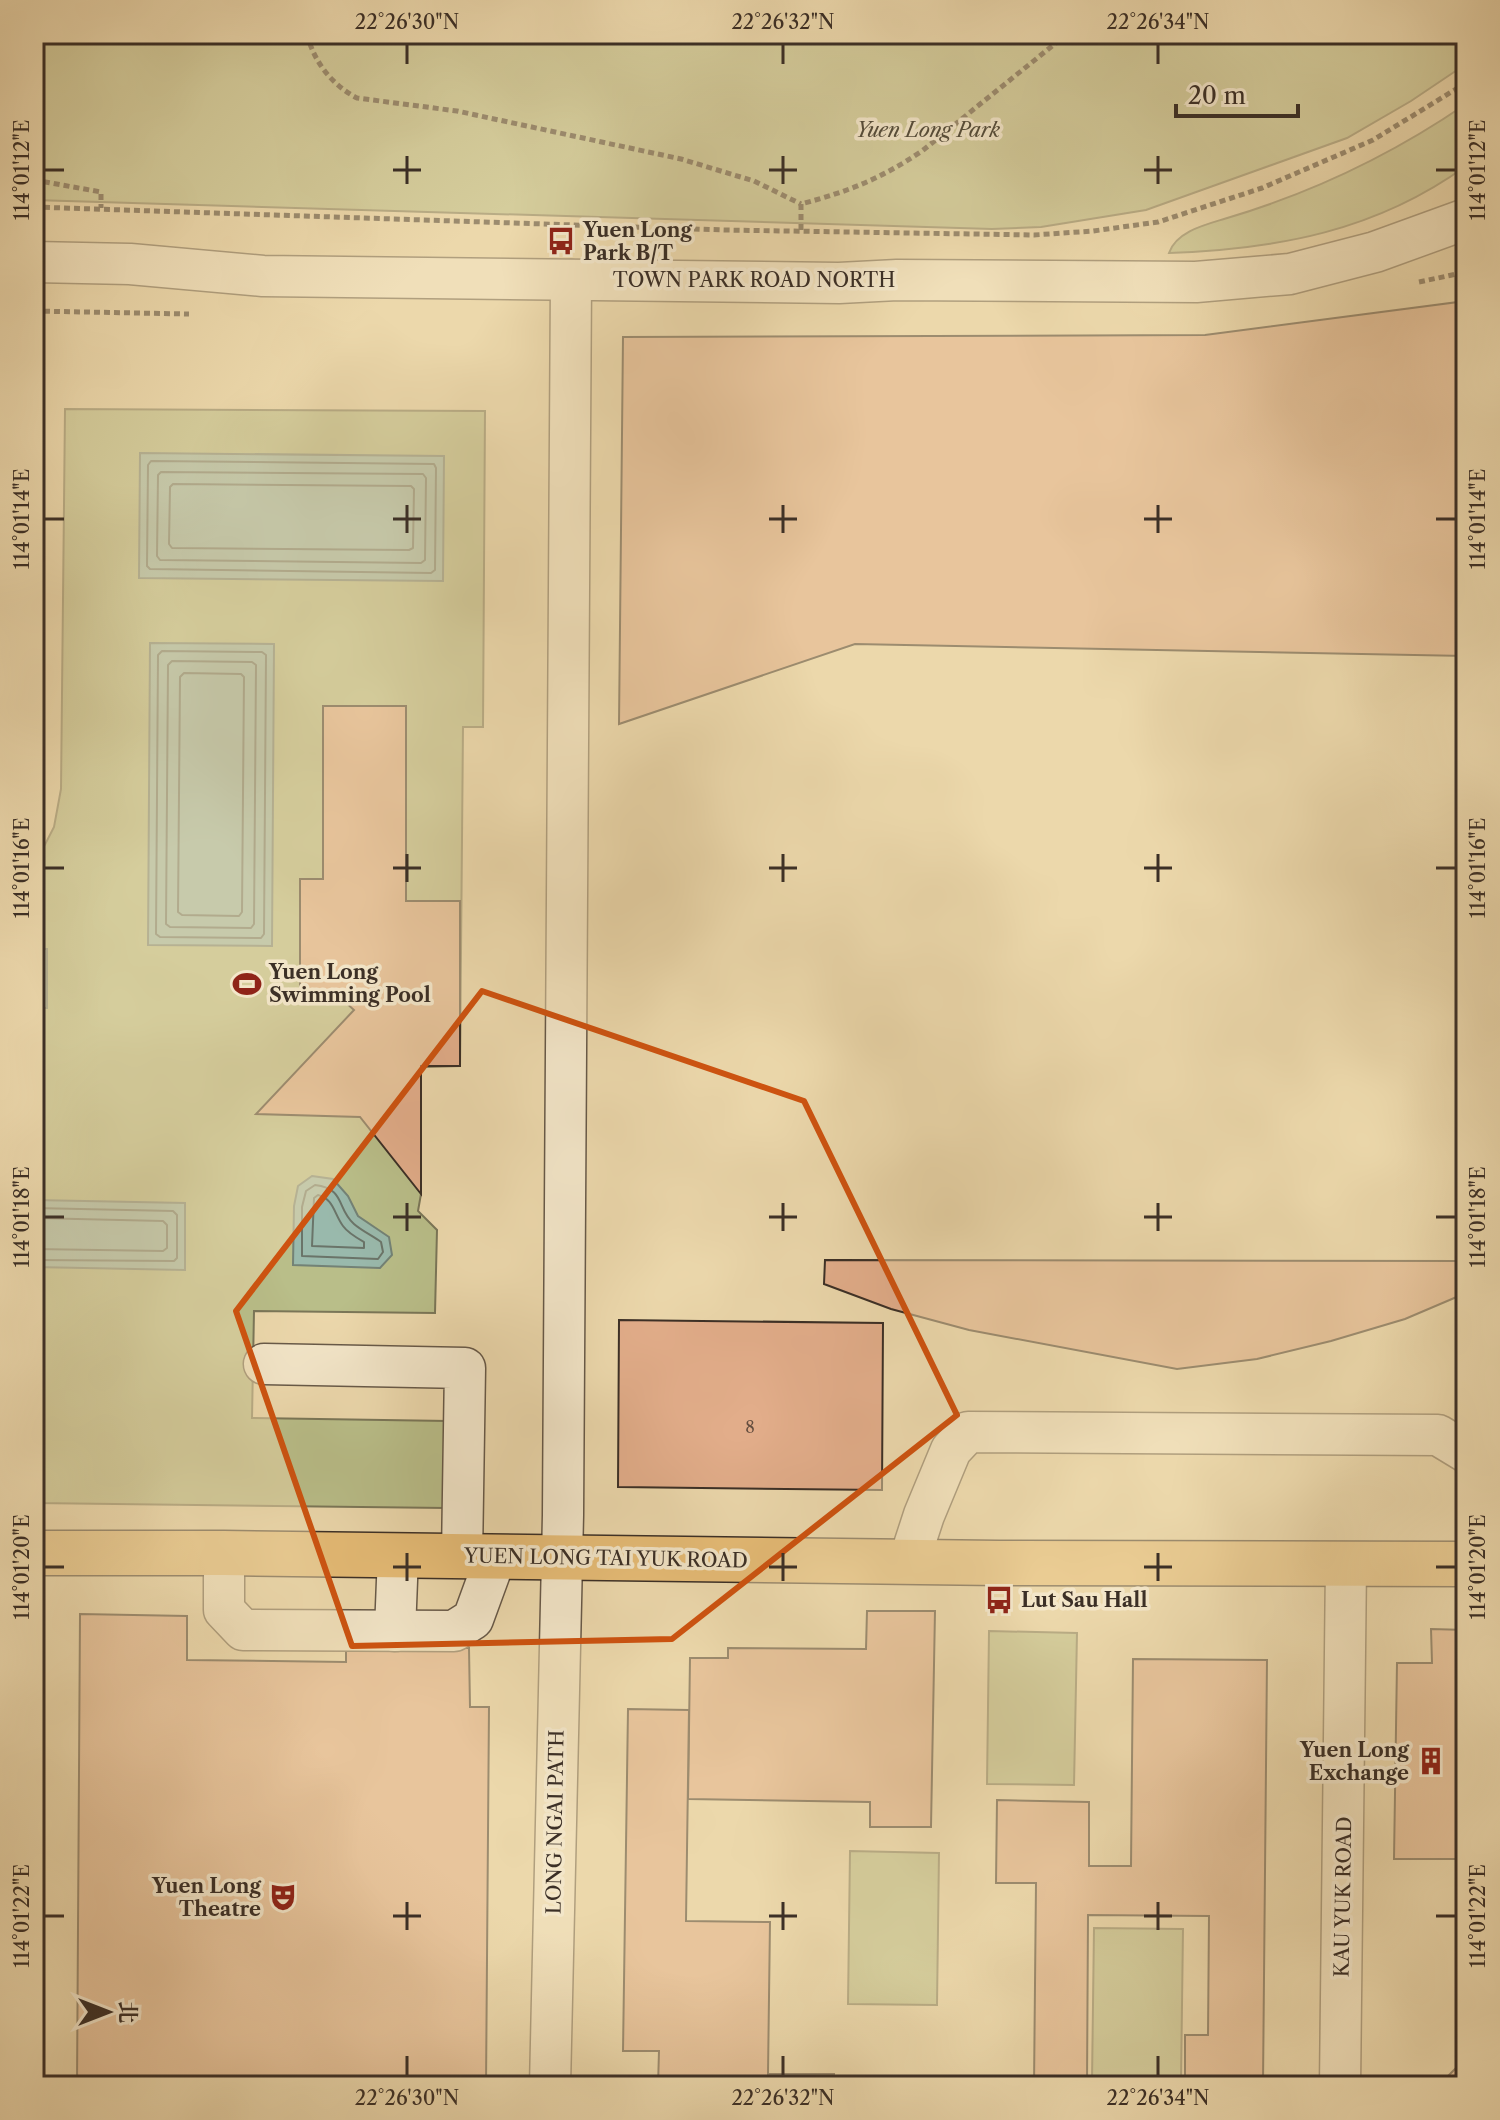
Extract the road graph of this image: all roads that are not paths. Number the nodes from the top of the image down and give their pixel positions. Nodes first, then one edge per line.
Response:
1 (1466, 219) edge
2 (34, 262) edge
3 (571, 280) junction
4 (264, 1364) dead end
5 (1466, 1452) edge
6 (34, 1553) edge
7 (224, 1553) junction
8 (398, 1555) junction
9 (479, 1556) junction
10 (561, 1557) junction
11 (909, 1561) junction
12 (1346, 1564) junction
13 (1466, 1564) edge
14 (395, 1631) junction
15 (550, 2086) edge
16 (1340, 2086) edge

1 - 3 street, TOWN PARK ROAD NORTH
2 - 3 street, TOWN PARK ROAD NORTH
3 - 10 street, LONG NGAI PATH
4 - 9 street
5 - 11 street
6 - 7 main road, YUEN LONG TAI YUK ROAD
7 - 8 main road, YUEN LONG TAI YUK ROAD
7 - 14 street
8 - 9 main road, YUEN LONG TAI YUK ROAD
8 - 14 street
9 - 10 main road, YUEN LONG TAI YUK ROAD
9 - 14 street
10 - 11 main road, YUEN LONG TAI YUK ROAD
10 - 15 street, LONG NGAI PATH
11 - 12 main road, YUEN LONG TAI YUK ROAD
12 - 13 main road, YUEN LONG TAI YUK ROAD
12 - 16 street, KAU YUK ROAD

